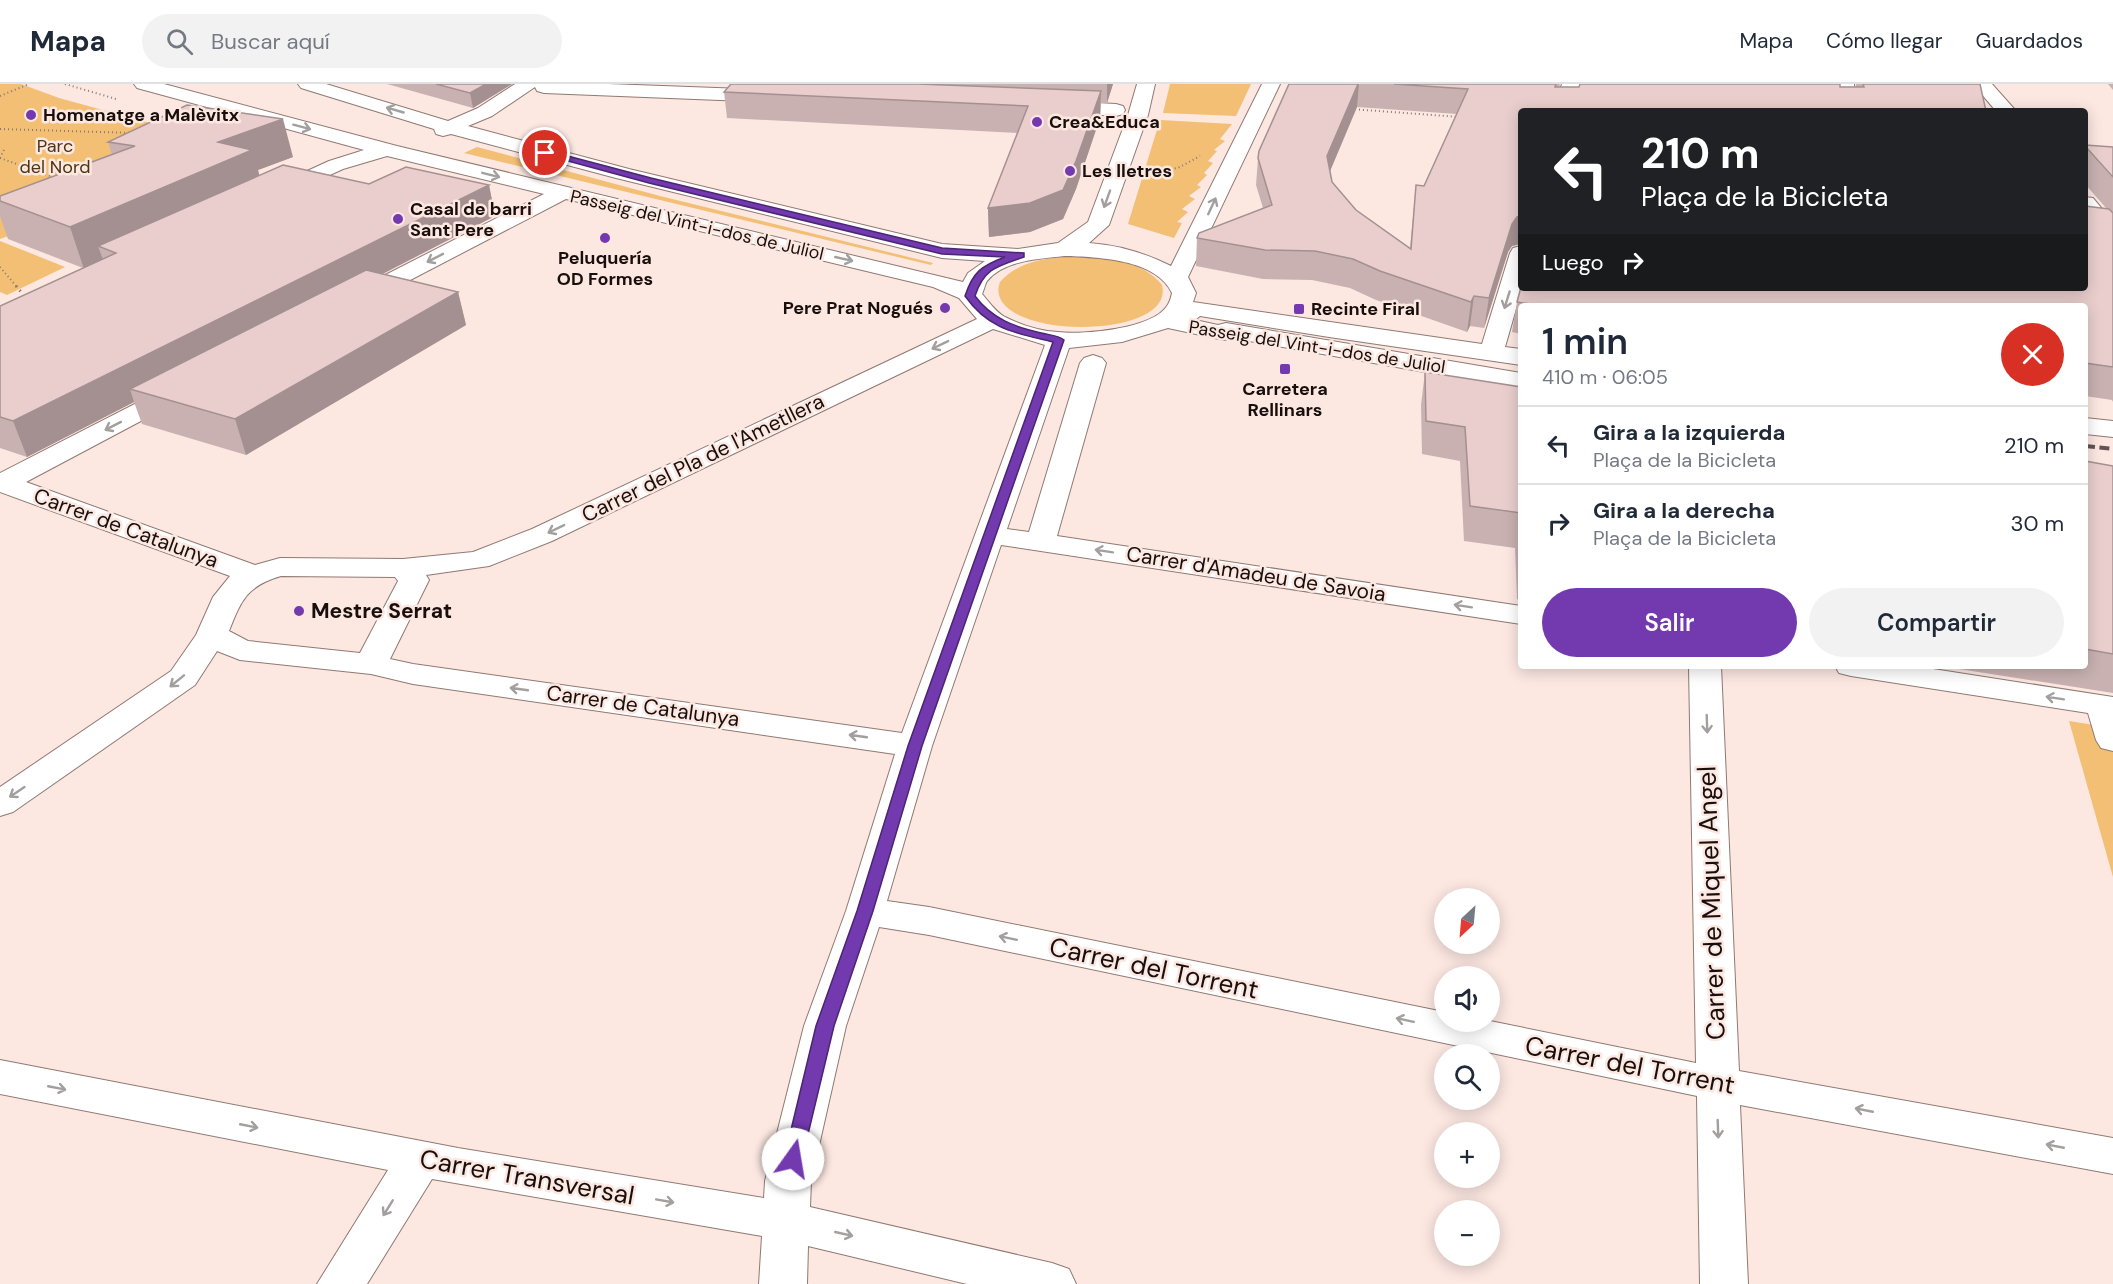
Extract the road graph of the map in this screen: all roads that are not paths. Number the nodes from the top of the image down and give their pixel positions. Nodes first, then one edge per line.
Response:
1 (143, 84) edge
2 (307, 84) edge
3 (1146, 84) edge
4 (1271, 84) edge
5 (1571, 84) edge
6 (1845, 84) edge
7 (1982, 84) edge
8 (536, 86) edge
9 (783, 96) edge
10 (1033, 106) edge
11 (1564, 108) edge
12 (1845, 108) edge
13 (2003, 108) edge
14 (1116, 110) dead end
15 (451, 127) junction
16 (387, 150) junction
17 (562, 193) junction
18 (255, 202) edge
19 (2088, 207) edge
20 (2088, 230) edge
21 (2111, 234) edge
22 (1064, 249) junction
23 (1021, 255) junction
24 (1518, 263) edge
25 (1180, 285) junction
26 (970, 296) junction
27 (340, 308) edge
28 (994, 320) junction
29 (1156, 325) junction
30 (1059, 340) junction
31 (1493, 347) junction
32 (1518, 351) edge
33 (1518, 357) edge
34 (1093, 363) dead end
35 (1518, 380) edge
36 (192, 384) edge
37 (1518, 391) edge
38 (2088, 426) edge
39 (2113, 429) edge
40 (2, 483) edge
41 (1050, 512) junction
42 (991, 535) junction
43 (1041, 541) junction
44 (403, 568) junction
45 (252, 574) junction
46 (1518, 615) edge
47 (212, 635) junction
48 (370, 664) junction
49 (1705, 669) edge
50 (1870, 669) edge
51 (2108, 706) edge
52 (2113, 740) edge
53 (915, 746) junction
54 (0, 804) edge
55 (865, 911) junction
56 (0, 1077) edge
57 (1717, 1084) junction
58 (2113, 1156) edge
59 (421, 1160) junction
60 (787, 1221) junction
61 (341, 1284) edge
62 (783, 1284) edge
63 (1052, 1284) edge
64 (1724, 1284) edge

1 -> 16 street, Passeig del Vint-i-dos de Juliol
15 -> 2 street, Passeig del Vint-i-dos de Juliol
3 -> 22 street
25 -> 4 street
5 - 11 street
6 - 12 street
7 - 13 street
8 - 9 street
8 - 15 street
10 - 14 street
15 - 16 street
15 - 23 street, Passeig del Vint-i-dos de Juliol
16 -> 17 street, Passeig del Vint-i-dos de Juliol
16 - 18 street
17 -> 26 street, Passeig del Vint-i-dos de Juliol
17 -> 27 street
19 - 21 street
20 - 21 street
22 - 23 street
22 - 25 street, Passeig del Vint-i-dos de Juliol
23 - 26 street
24 -> 31 street
25 - 29 street
25 - 31 street, Passeig del Vint-i-dos de Juliol
26 - 28 street, Passeig del Vint-i-dos de Juliol
28 - 30 street
28 -> 44 street, Carrer del Pla de l'Ametllera
29 - 30 street
29 - 37 street, Passeig del Vint-i-dos de Juliol
30 - 42 street
31 - 32 street, Passeig del Vint-i-dos de Juliol
33 - 35 street, Passeig del Vint-i-dos de Juliol
34 - 41 street
36 -> 40 street
38 - 39 street
40 - 45 street, Carrer de Catalunya
41 - 42 street
41 - 43 street
42 - 43 street, Carrer d'Amadeu de Savoia
42 - 53 street
46 -> 43 street, Carrer d'Amadeu de Savoia
44 - 45 street, Carrer del Pla de l'Ametllera
44 - 48 street
45 - 47 street
47 - 48 street, Carrer de Catalunya
47 -> 54 street
53 -> 48 street, Carrer de Catalunya
49 -> 57 street, Carrer de Miquel Angel
51 -> 50 street
51 - 52 street
53 - 55 street
57 -> 55 street, Carrer del Torrent
55 - 60 street
56 -> 59 street, Carrer Transversal
58 -> 57 street, Carrer del Torrent
57 -> 64 street, Carrer de Miquel Angel
59 -> 60 street, Carrer Transversal
59 -> 61 street
60 - 62 street
60 -> 63 street, Carrer Transversal

